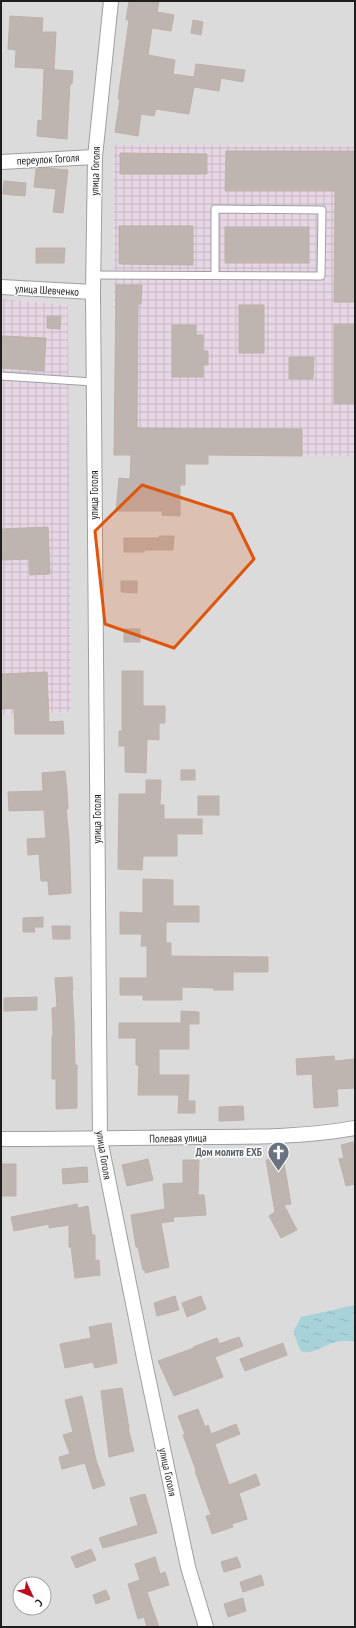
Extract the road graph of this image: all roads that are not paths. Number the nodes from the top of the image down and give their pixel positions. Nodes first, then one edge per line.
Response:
1 (111, 1) edge
2 (95, 157) junction
3 (1, 162) edge
4 (93, 275) junction
5 (215, 275) junction
6 (1, 287) edge
7 (93, 292) junction
8 (1, 376) edge
9 (94, 382) junction
10 (355, 1128) edge
11 (1, 1138) edge
12 (100, 1139) junction
13 (206, 1627) edge

1 - 2 street, улица Гоголя
2 - 3 street, переулок Гоголя
2 - 4 street, улица Гоголя
4 - 5 lane
4 - 7 street, улица Гоголя
5 - 5 lane
6 - 7 street, улица Шевченко
7 - 9 street, улица Гоголя
8 - 9 lane
9 - 12 street, улица Гоголя
10 - 12 street, Полевая улица
11 - 12 street, Полевая улица
12 - 13 street, улица Гоголя

